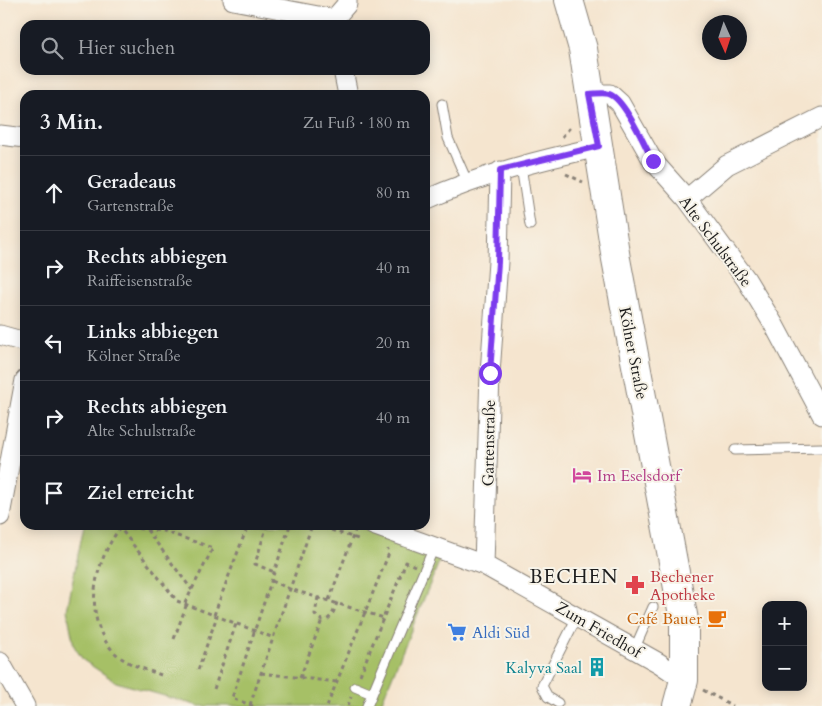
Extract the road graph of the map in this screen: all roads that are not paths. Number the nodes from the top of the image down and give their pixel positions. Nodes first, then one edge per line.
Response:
1 (233, 0) edge
2 (347, 0) edge
3 (569, 0) edge
4 (325, 20) edge
5 (335, 20) edge
6 (344, 75) edge
7 (347, 90) edge
8 (589, 94) junction
9 (442, 104) dead end
10 (822, 118) edge
11 (0, 135) edge
12 (20, 137) edge
13 (599, 146) junction
14 (521, 166) junction
15 (500, 170) junction
16 (467, 181) junction
17 (430, 198) edge
18 (686, 200) junction
19 (530, 225) dead end
20 (0, 334) edge
21 (20, 340) edge
22 (20, 407) edge
23 (822, 415) edge
24 (822, 448) edge
25 (735, 450) dead end
26 (0, 516) edge
27 (372, 534) edge
28 (434, 547) junction
29 (484, 566) junction
30 (653, 607) dead end
31 (577, 616) junction
32 (634, 650) junction
33 (0, 662) edge
34 (355, 687) road end
35 (680, 693) edge
36 (372, 694) junction
37 (558, 703) dead end
38 (25, 706) edge
39 (367, 706) edge

1 - 4 street
2 - 5 street
3 - 8 main road, Kölner Straße
6 - 7 street
8 - 13 main road, Kölner Straße
8 - 18 street, Alte Schulstraße
9 - 16 lane
10 - 18 street
11 - 12 street
13 - 14 street
13 - 35 main road, Kölner Straße
14 - 15 street
14 - 19 lane
15 - 16 street
15 - 29 street, Gartenstraße
16 - 17 street
18 - 23 street, Alte Schulstraße
20 - 21 street
22 - 26 street
24 - 25 lane
27 - 28 street, Zum Friedhof
28 - 29 street, Zum Friedhof
28 - 36 lane
29 - 31 street, Zum Friedhof
30 - 32 lane
31 - 32 street, Zum Friedhof
31 - 37 lane
32 - 35 street, Zum Friedhof
33 - 38 street
34 - 36 lane
36 - 39 lane

